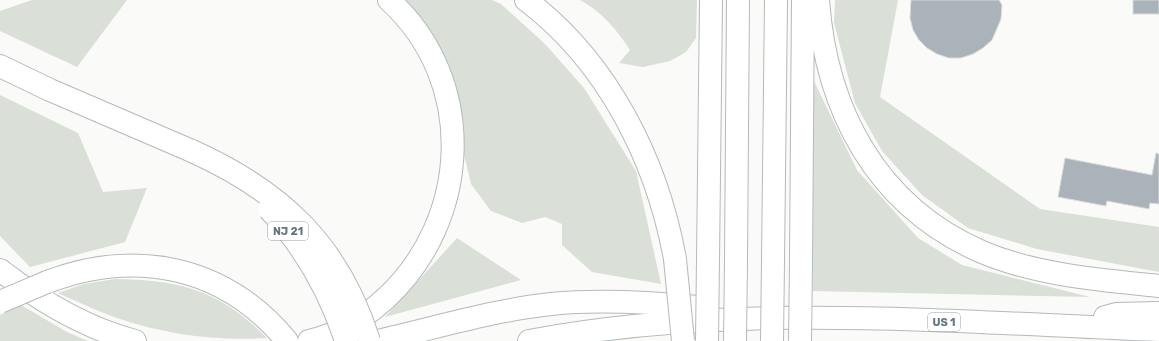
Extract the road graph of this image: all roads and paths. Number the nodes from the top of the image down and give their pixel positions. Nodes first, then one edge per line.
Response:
1 (389, 0) edge
2 (526, 0) edge
3 (711, 0) edge
4 (738, 0) edge
5 (776, 0) edge
6 (803, 0) edge
7 (818, 0) edge
8 (0, 66) edge
9 (192, 151) junction
10 (0, 270) edge
11 (1159, 286) edge
12 (0, 302) edge
13 (1159, 313) edge
14 (824, 318) junction
15 (669, 323) junction
16 (1065, 327) junction
17 (1159, 330) edge
18 (135, 341) edge
19 (287, 341) edge
20 (309, 341) edge
21 (346, 341) edge
22 (369, 341) edge
23 (378, 341) edge
24 (530, 341) edge
25 (577, 341) edge
26 (683, 341) edge
27 (707, 341) edge
28 (735, 341) edge
29 (772, 341) edge
30 (800, 341) edge

1 - 20 highway
2 - 26 highway, bridge
3 - 27 highway, bridge
4 - 28 highway, bridge
5 - 29 highway, bridge
6 - 30 highway, bridge
7 - 11 highway
8 - 9 highway, NJ 21
9 - 21 highway, NJ 21, bridge
9 - 22 highway, bridge
10 - 18 highway
12 - 19 highway, bridge
13 - 16 highway
14 - 15 highway, US 1
14 - 16 highway, US 1
14 - 23 highway
15 - 24 highway
15 - 25 highway, US 1
16 - 17 highway, US 1

